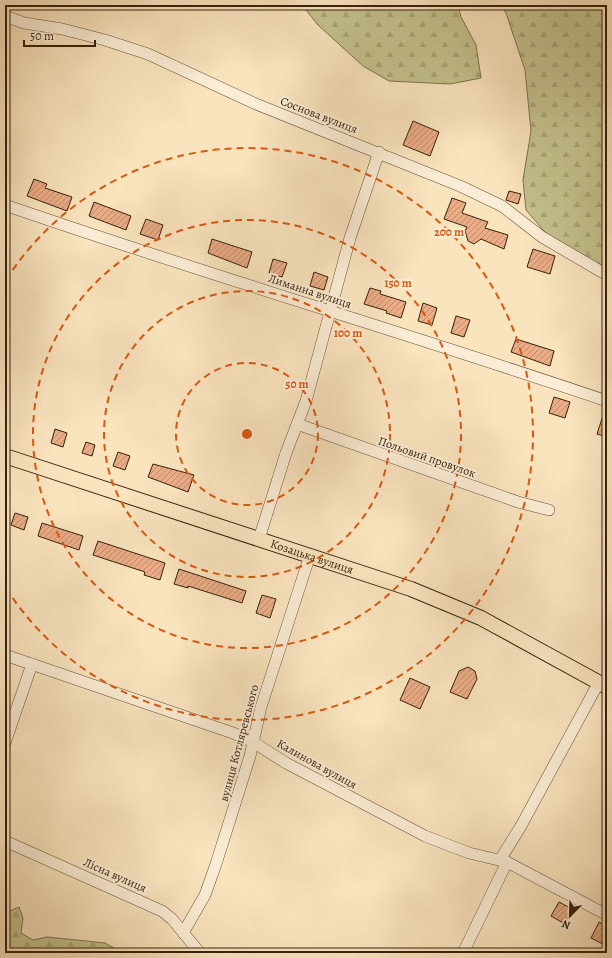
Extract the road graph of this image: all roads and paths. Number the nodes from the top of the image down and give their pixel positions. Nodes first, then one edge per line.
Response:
1 (5, 16) edge
2 (379, 152) junction
3 (5, 205) edge
4 (607, 276) edge
5 (330, 312) junction
6 (607, 401) edge
7 (297, 424) junction
8 (5, 456) edge
9 (549, 510) dead end
10 (259, 539) junction
11 (310, 555) junction
12 (5, 655) edge
13 (32, 664) junction
14 (603, 685) edge
15 (253, 742) junction
16 (5, 743) edge
17 (5, 842) edge
18 (504, 861) junction
19 (607, 915) edge
20 (183, 933) junction
21 (200, 953) edge
22 (463, 953) edge

1 - 2 street, Соснова вулиця
2 - 4 street, Соснова вулиця
2 - 5 street
3 - 5 street, Лиманна вулиця
5 - 6 street, Лиманна вулиця
5 - 7 street
7 - 9 street, Польовий провулок
7 - 10 street
8 - 10 main road, Козацька вулиця
10 - 11 main road, Козацька вулиця
11 - 14 main road, Козацька вулиця
11 - 15 street, вулиця Котляревського
12 - 13 street, Калинова вулиця
13 - 15 street, Калинова вулиця
13 - 16 street
14 - 18 street
15 - 18 street, Калинова вулиця
15 - 20 street, вулиця Котляревського
17 - 20 street, Лісна вулиця
18 - 19 street, Калинова вулиця
18 - 22 street
20 - 21 street, Лісна вулиця

